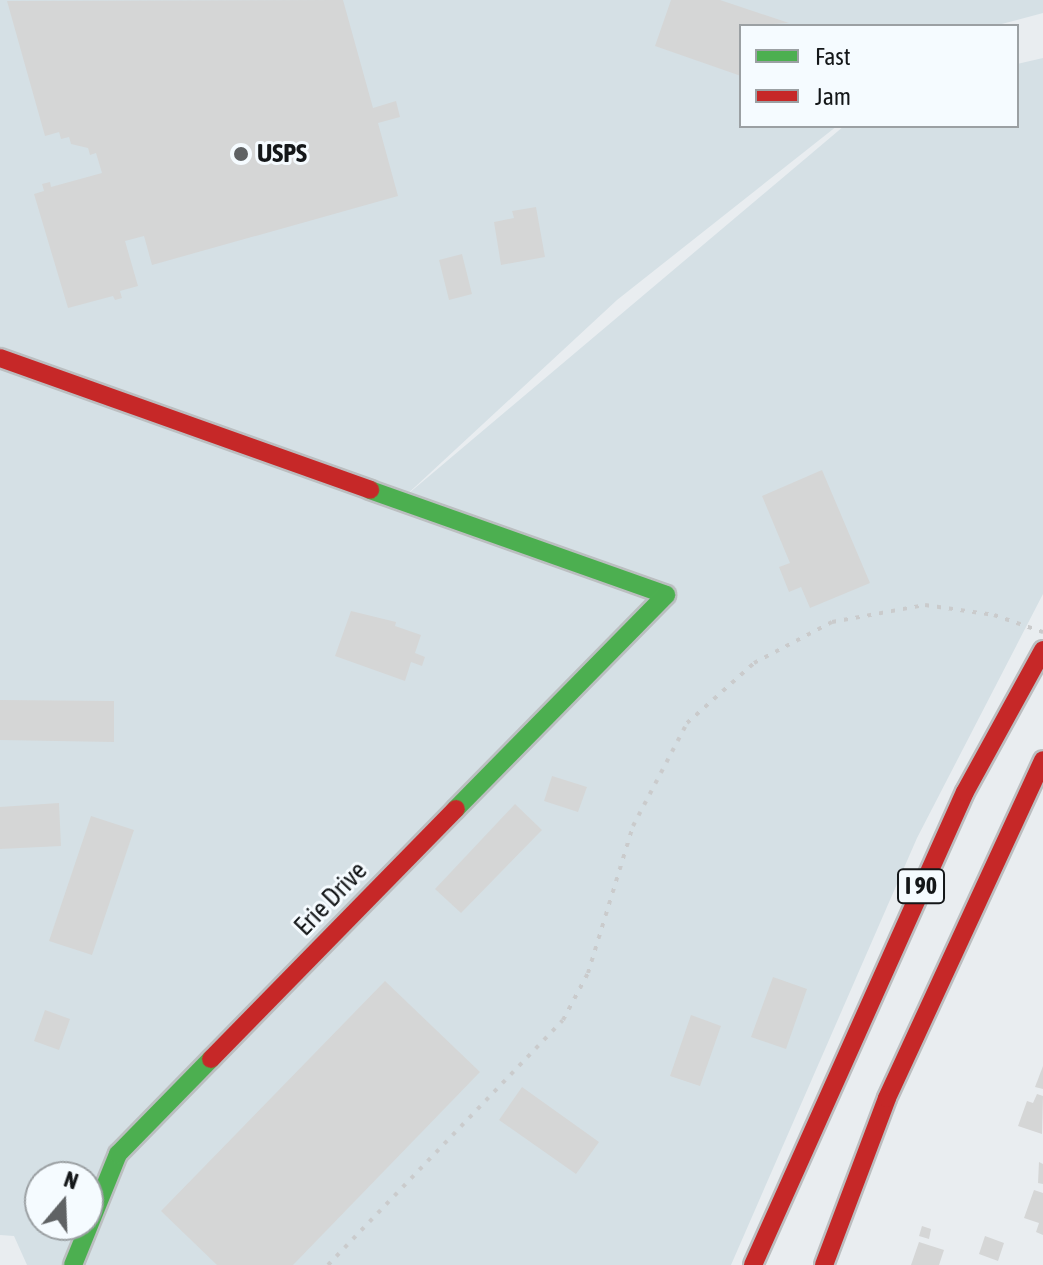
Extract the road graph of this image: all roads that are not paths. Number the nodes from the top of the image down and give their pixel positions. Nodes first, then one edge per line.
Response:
1 (0, 358) edge
2 (1043, 650) edge
3 (1043, 760) edge
4 (825, 1103) junction
5 (73, 1265) edge
6 (753, 1265) edge
7 (766, 1265) edge
8 (826, 1265) edge

1 - 5 main road, Erie Drive
2 - 4 main road, I 90
3 - 8 main road, I 90
4 - 6 main road
4 - 7 main road, I 90

